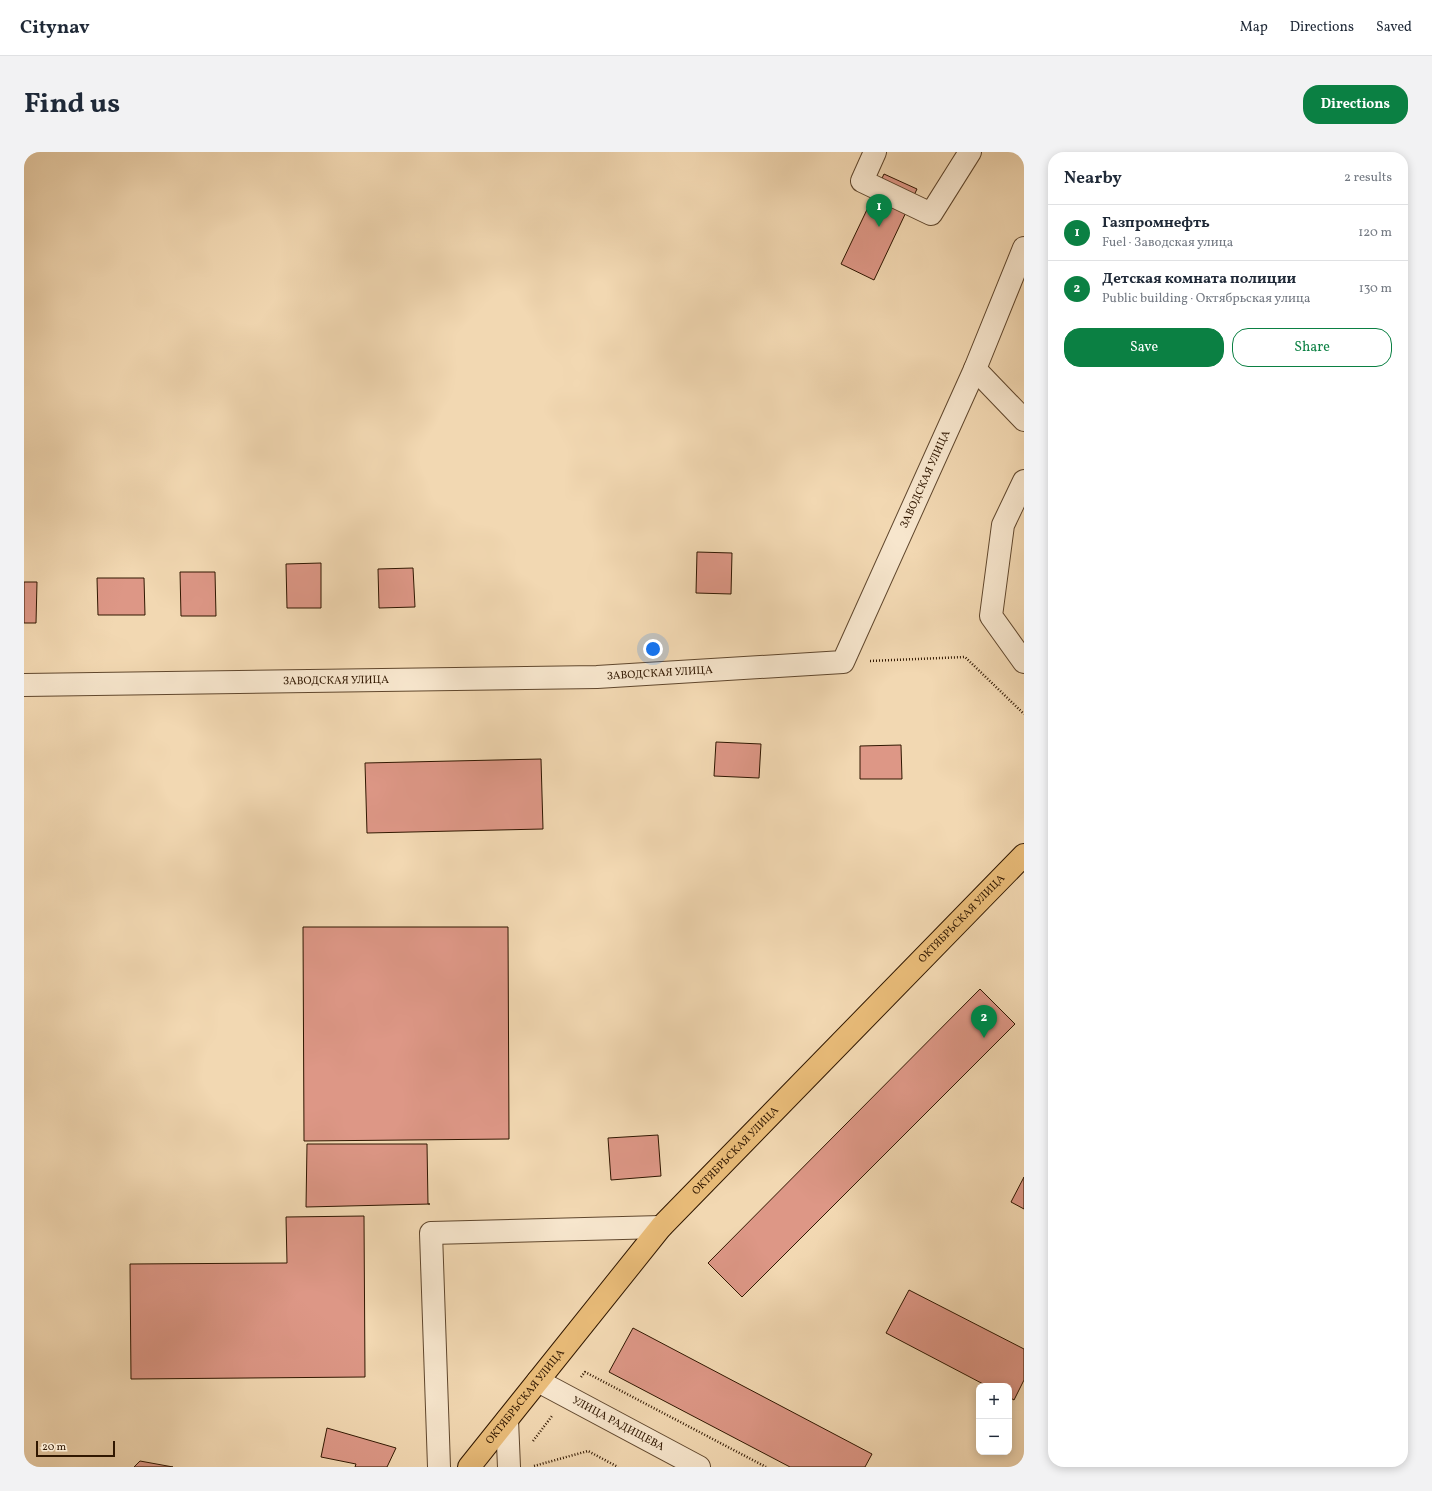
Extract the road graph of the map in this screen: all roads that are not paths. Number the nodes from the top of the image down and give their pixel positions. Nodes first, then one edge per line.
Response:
1 (875, 152) edge
2 (970, 152) edge
3 (1024, 248) edge
4 (975, 370) junction
5 (1024, 420) edge
6 (1024, 481) edge
7 (1024, 662) edge
8 (24, 685) edge
9 (1024, 855) edge
10 (661, 1227) junction
11 (538, 1381) junction
12 (506, 1420) junction
13 (439, 1467) edge
14 (469, 1467) edge
15 (509, 1467) edge
16 (699, 1467) edge

1 - 2 street
3 - 4 street, ЗАВОДСКАЯ УЛИЦА
4 - 5 street
4 - 8 street, ЗАВОДСКАЯ УЛИЦА
6 - 7 street
9 - 10 main road, ОКТЯБРЬСКАЯ УЛИЦА
10 - 11 main road, ОКТЯБРЬСКАЯ УЛИЦА
10 - 13 street
11 - 12 main road, ОКТЯБРЬСКАЯ УЛИЦА
11 - 16 street, УЛИЦА РАДИЩЕВА
12 - 14 main road, ОКТЯБРЬСКАЯ УЛИЦА
12 - 15 street

